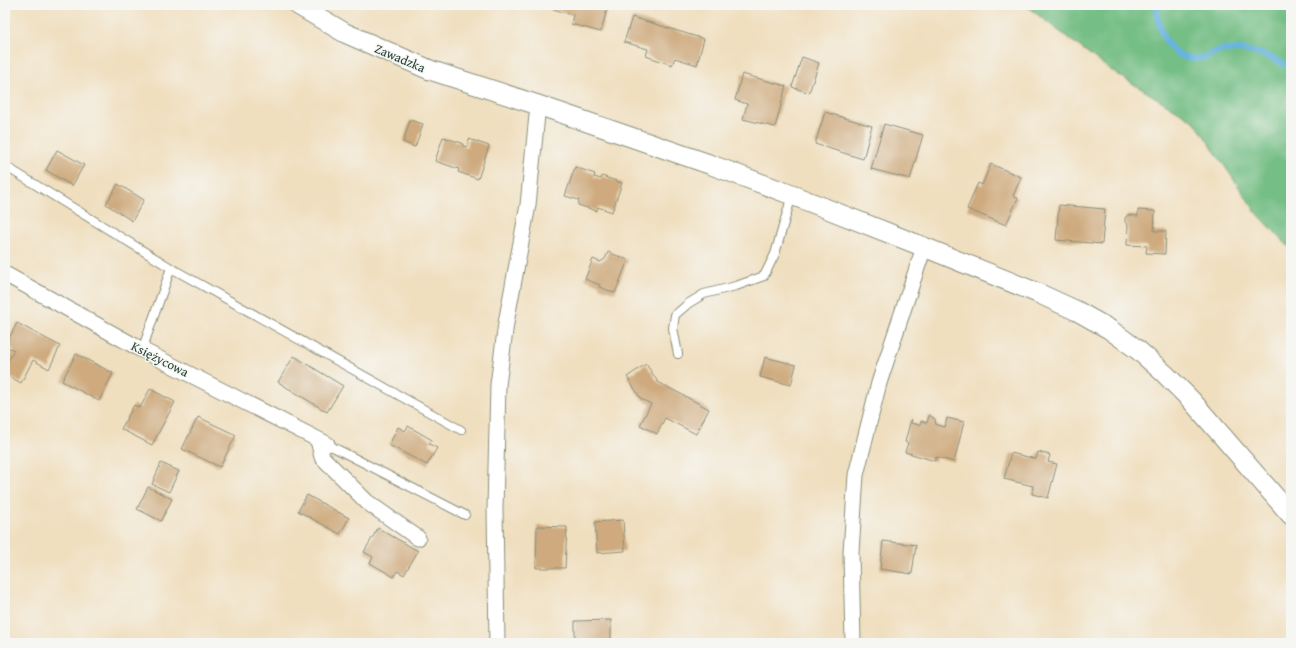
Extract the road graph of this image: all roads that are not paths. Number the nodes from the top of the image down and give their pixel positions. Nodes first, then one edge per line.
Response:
1 (298, 5) edge
2 (538, 105) junction
3 (5, 166) edge
4 (792, 195) junction
5 (924, 247) junction
6 (171, 268) junction
7 (5, 274) edge
8 (142, 350) junction
9 (678, 354) dead end
10 (461, 430) dead end
11 (322, 442) junction
12 (465, 515) dead end
13 (1291, 515) edge
14 (418, 538) dead end
15 (497, 643) edge
16 (853, 643) edge

1 - 2 street, Zawadzka
2 - 4 street, Zawadzka
2 - 15 street
3 - 6 lane
4 - 5 street, Zawadzka
4 - 9 lane
5 - 13 street, Zawadzka
5 - 16 street
6 - 8 lane
6 - 10 lane
7 - 8 street, Księżycowa
8 - 11 street, Księżycowa
11 - 12 lane
11 - 14 street

